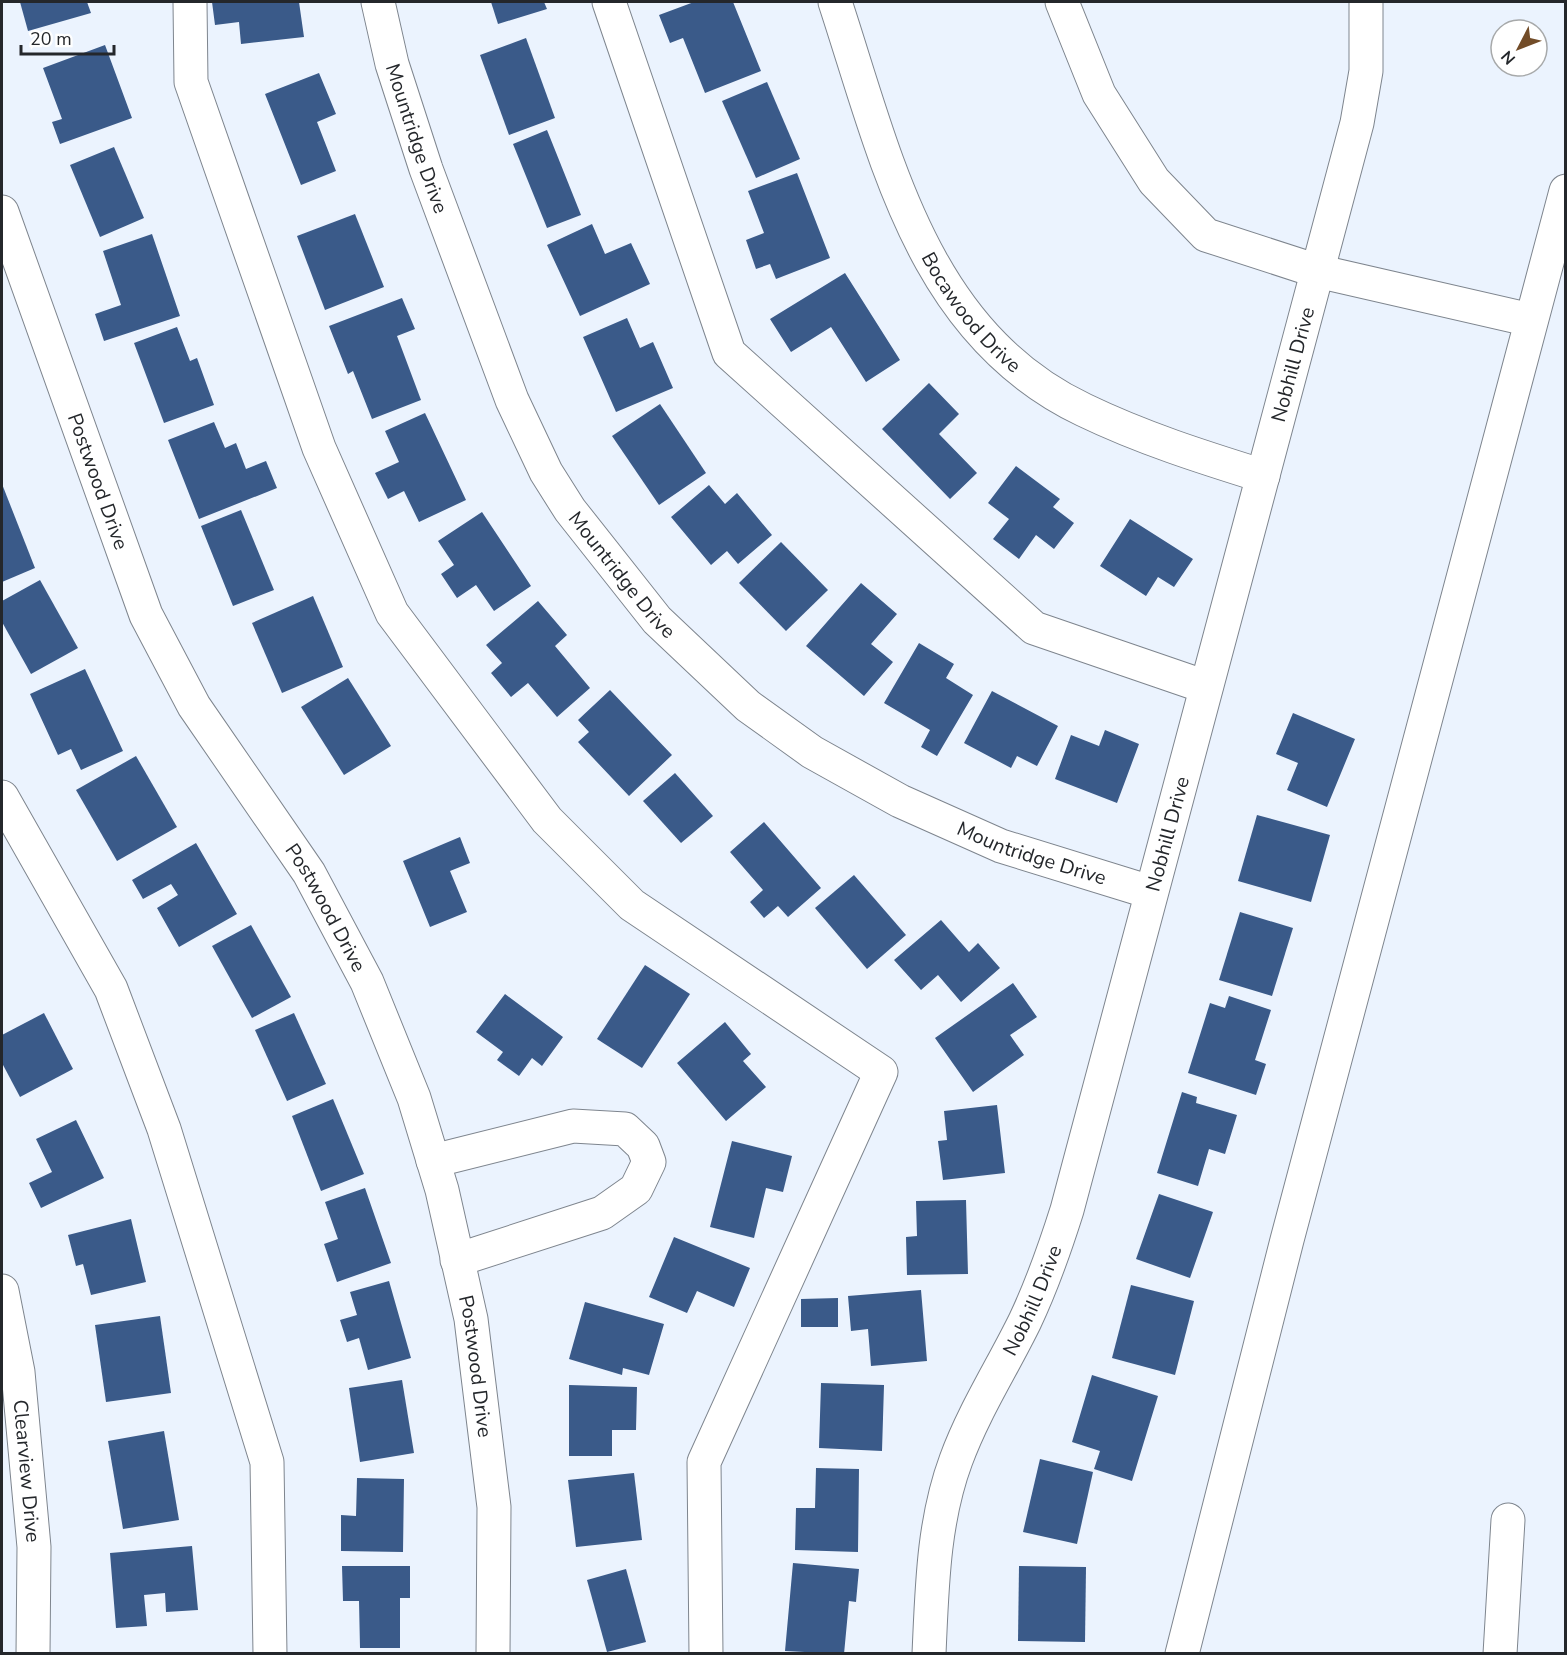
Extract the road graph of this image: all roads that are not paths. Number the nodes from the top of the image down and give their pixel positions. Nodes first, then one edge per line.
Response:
1 (190, 2) edge
2 (378, 2) edge
3 (609, 2) edge
4 (835, 2) edge
5 (1062, 2) edge
6 (1366, 2) edge
7 (1566, 191) edge
8 (2, 212) edge
9 (1317, 272) junction
10 (1531, 320) junction
11 (1263, 476) junction
12 (1206, 687) junction
13 (2, 797) edge
14 (1150, 892) junction
15 (433, 1161) junction
16 (457, 1260) junction
17 (2, 1291) edge
18 (1508, 1520) dead end
19 (33, 1653) edge
20 (270, 1653) edge
21 (493, 1653) edge
22 (706, 1653) edge
23 (929, 1653) edge
24 (1182, 1653) edge
25 (1500, 1653) edge

1 - 22 street
2 - 14 street, Mountridge Drive
3 - 12 street
4 - 11 street, Bocawood Drive
5 - 9 street
6 - 9 street, Nobhill Drive
7 - 10 street
8 - 15 street, Postwood Drive
9 - 10 street
9 - 11 street, Nobhill Drive
10 - 24 street
11 - 12 street, Nobhill Drive
12 - 14 street, Nobhill Drive
13 - 20 street
14 - 23 street, Nobhill Drive
15 - 16 street, Postwood Drive
15 - 16 street
16 - 21 street, Postwood Drive
17 - 19 street, Clearview Drive
18 - 25 street

